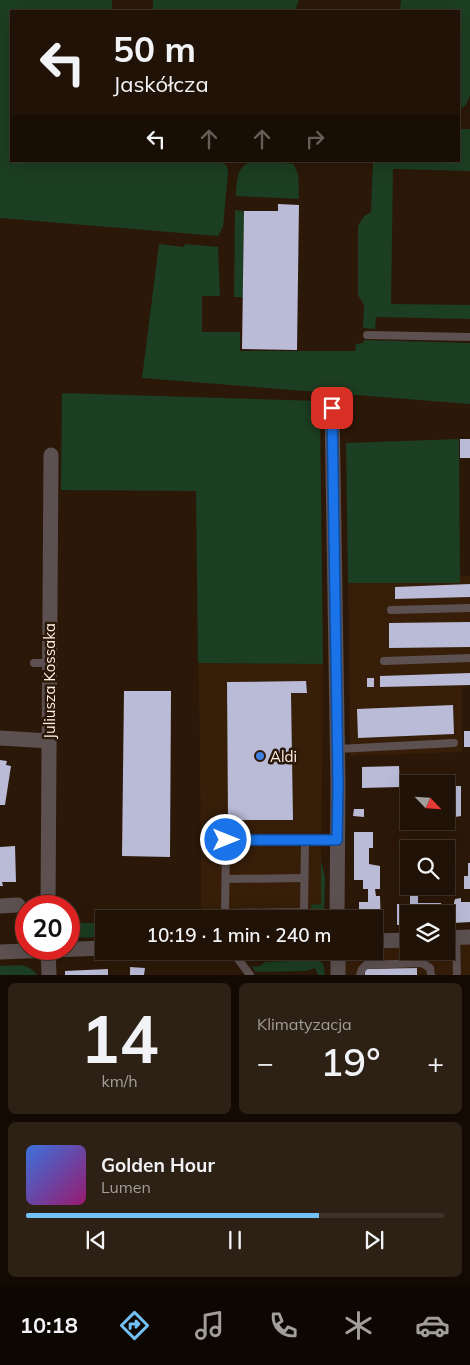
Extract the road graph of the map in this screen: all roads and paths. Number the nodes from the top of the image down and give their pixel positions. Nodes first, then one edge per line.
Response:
1 (367, 335) dead end
2 (470, 337) edge
3 (332, 408) dead end
4 (51, 455) dead end
5 (470, 608) edge
6 (391, 610) dead end
7 (470, 658) edge
8 (384, 661) dead end
9 (34, 663) dead end
10 (49, 663) junction
11 (0, 738) edge
12 (49, 741) junction
13 (454, 743) dead end
14 (338, 749) junction
15 (305, 840) junction
16 (337, 840) junction
17 (304, 878) junction
18 (226, 879) junction
19 (48, 895) edge
20 (15, 905) edge
21 (0, 906) edge
22 (337, 910) edge
23 (458, 938) edge
24 (400, 940) edge
25 (383, 941) edge
26 (95, 948) edge
27 (80, 949) edge
28 (15, 951) edge
29 (0, 952) edge
30 (48, 960) edge
31 (239, 960) edge
32 (338, 960) edge
33 (49, 975) edge
34 (250, 975) edge
35 (338, 975) edge
36 (360, 975) edge
37 (431, 975) edge
38 (457, 975) edge

1 - 2 lane
3 - 14 street
4 - 10 street, Juliusza Kossaka
5 - 6 lane
7 - 8 lane
9 - 10 lane
10 - 12 street, Juliusza Kossaka
11 - 12 street
12 - 19 street, Juliusza Kossaka
13 - 14 lane
14 - 16 street
15 - 16 lane
15 - 17 lane
15 - 18 lane
16 - 22 street
17 - 18 lane
17 - 18 lane
20 - 21 street
23 - 38 lane
24 - 25 street
26 - 27 street
28 - 29 street
30 - 33 street
31 - 34 lane
32 - 35 street
36 - 37 lane

